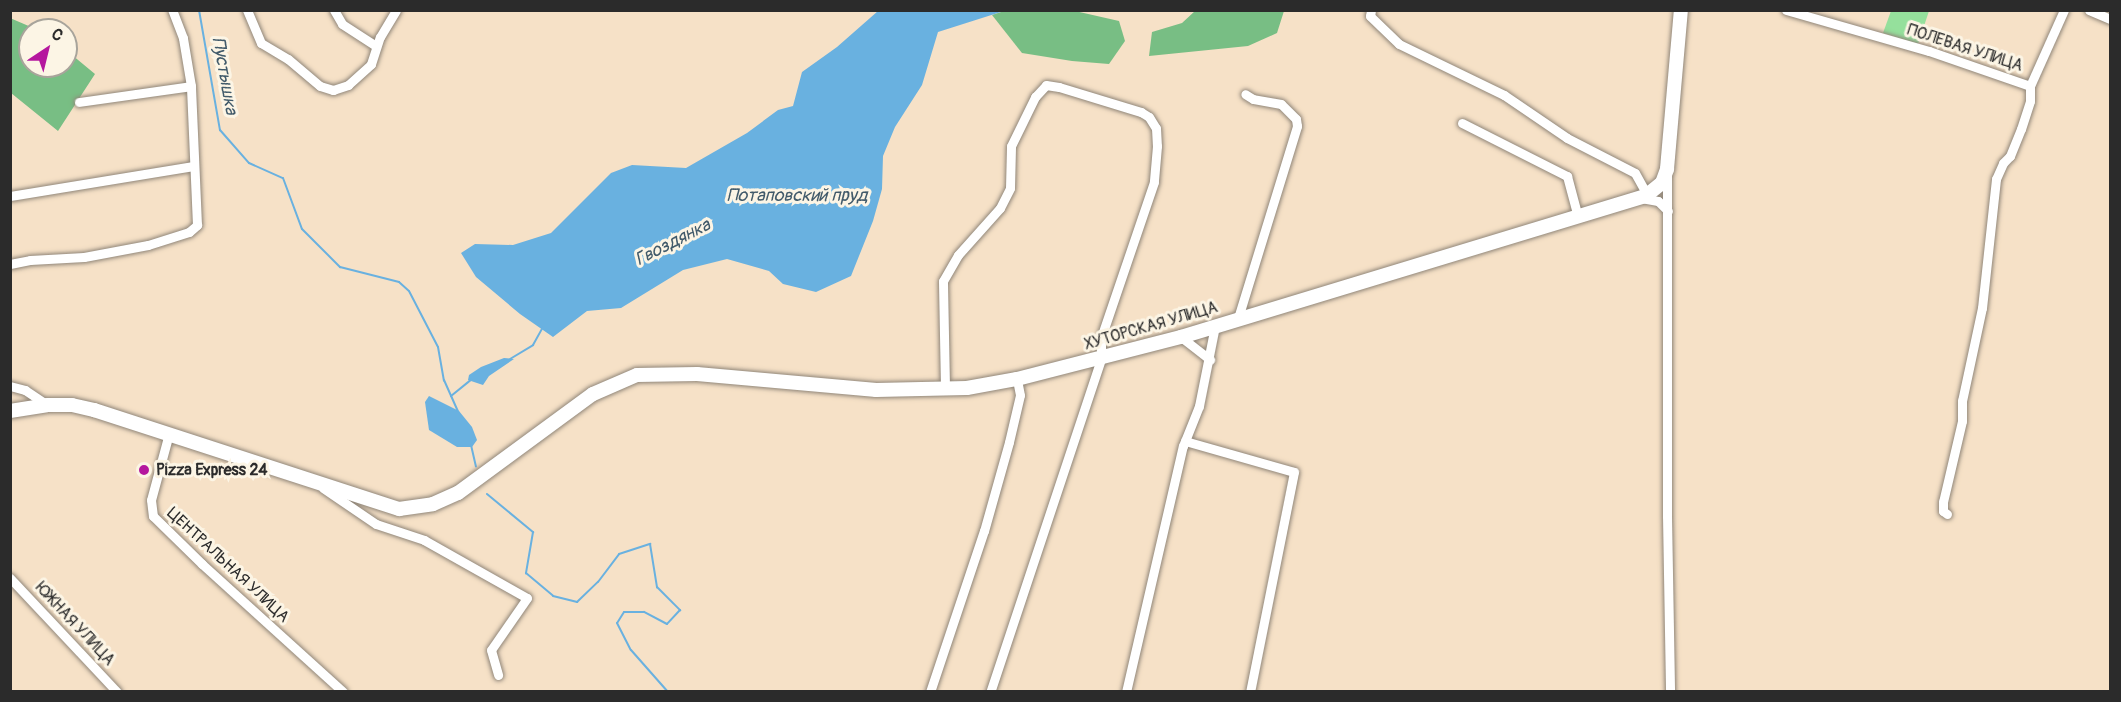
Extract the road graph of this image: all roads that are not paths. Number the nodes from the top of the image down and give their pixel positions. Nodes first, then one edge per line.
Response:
1 (172, 10) edge
2 (247, 10) edge
3 (334, 10) edge
4 (396, 10) edge
5 (1371, 10) edge
6 (1681, 10) edge
7 (1786, 10) edge
8 (2064, 10) edge
9 (2089, 10) edge
10 (2110, 19) edge
11 (376, 46) junction
12 (191, 86) junction
13 (2030, 86) junction
14 (1245, 94) dead end
15 (79, 102) dead end
16 (1461, 123) dead end
17 (194, 166) junction
18 (1667, 169) junction
19 (10, 196) edge
20 (1644, 197) junction
21 (1668, 212) junction
22 (1578, 217) junction
23 (10, 264) edge
24 (1238, 318) junction
25 (1215, 326) junction
26 (1181, 337) junction
27 (1101, 359) junction
28 (1210, 360) junction
29 (1017, 379) junction
30 (10, 386) edge
31 (945, 387) junction
32 (47, 405) junction
33 (10, 411) edge
34 (168, 436) junction
35 (1185, 441) junction
36 (311, 480) junction
37 (1947, 514) dead end
38 (10, 578) edge
39 (498, 675) dead end
40 (117, 692) edge
41 (343, 692) edge
42 (930, 692) edge
43 (990, 692) edge
44 (1126, 692) edge
45 (1250, 692) edge
46 (1670, 692) edge

1 - 12 street
2 - 11 street
3 - 11 street
4 - 11 street
5 - 20 street
6 - 18 main road
7 - 13 street, ПОЛЕВАЯ УЛИЦА
8 - 13 street
9 - 10 street
12 - 15 street
12 - 17 street
13 - 37 street
14 - 24 street
16 - 22 street
17 - 19 street
17 - 23 street
18 - 20 main road
18 - 21 street
20 - 21 street
20 - 22 main road, ХУТОРСКАЯ УЛИЦА
21 - 46 street
22 - 24 main road, ХУТОРСКАЯ УЛИЦА
24 - 25 main road, ХУТОРСКАЯ УЛИЦА
25 - 26 main road, ХУТОРСКАЯ УЛИЦА
25 - 28 street
26 - 27 main road, ХУТОРСКАЯ УЛИЦА
26 - 28 street
27 - 29 main road, ХУТОРСКАЯ УЛИЦА
27 - 31 street
27 - 43 street
28 - 35 street
29 - 31 main road, ХУТОРСКАЯ УЛИЦА
29 - 42 street
30 - 32 street
31 - 36 main road, ХУТОРСКАЯ УЛИЦА
32 - 33 main road, ХУТОРСКАЯ УЛИЦА
32 - 34 main road, ХУТОРСКАЯ УЛИЦА
34 - 36 main road, ХУТОРСКАЯ УЛИЦА
34 - 41 street, ЦЕНТРАЛЬНАЯ УЛИЦА
35 - 44 street
35 - 45 street
36 - 39 street
38 - 40 street, ЮЖНАЯ УЛИЦА

